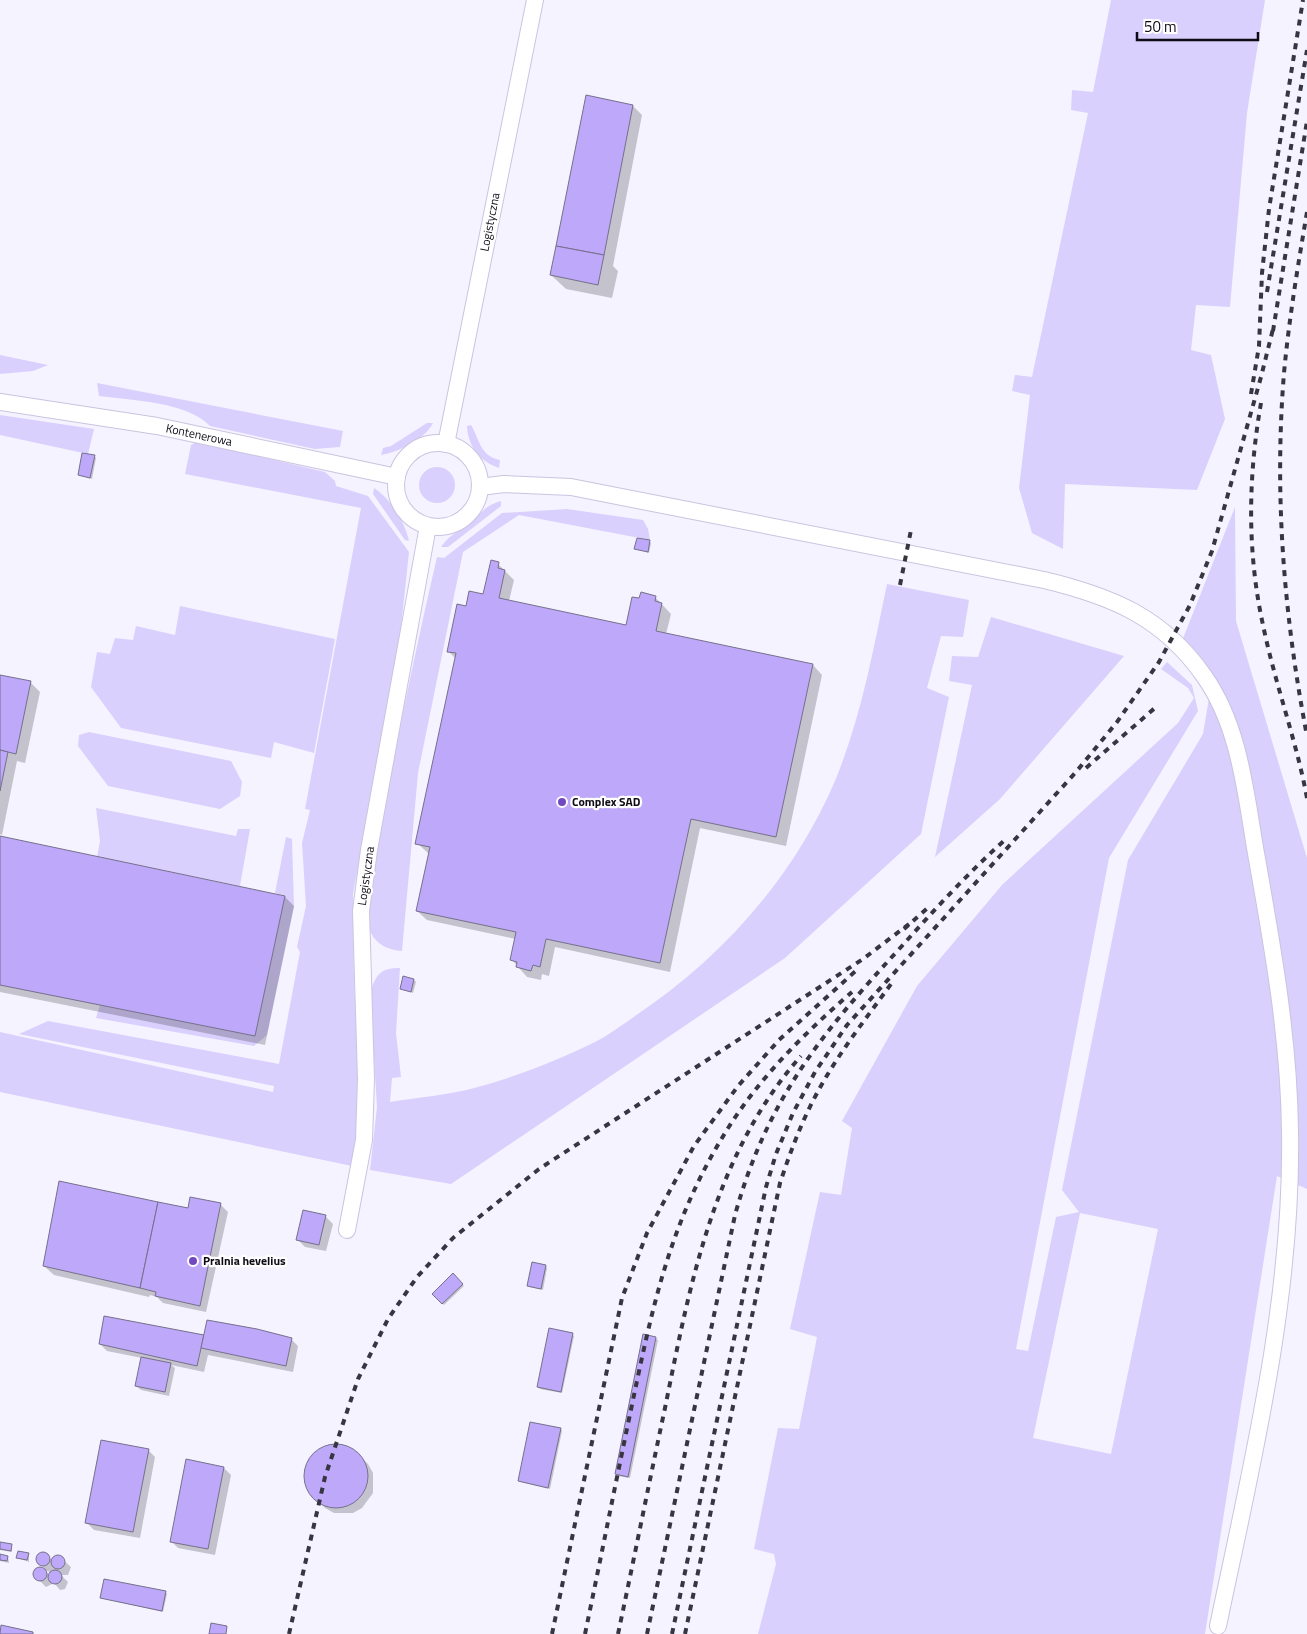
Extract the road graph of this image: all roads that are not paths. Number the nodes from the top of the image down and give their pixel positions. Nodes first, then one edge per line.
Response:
1 (535, 0) edge
2 (0, 402) edge
3 (446, 444) junction
4 (397, 478) junction
5 (480, 487) junction
6 (428, 526) junction
7 (347, 1230) dead end
8 (1218, 1626) dead end

1 - 3 street, Logistyczna
2 - 4 street, Kontenerowa
3 - 4 street
3 - 5 street
4 - 6 street
5 - 6 street
5 - 8 street
6 - 7 street, Logistyczna

